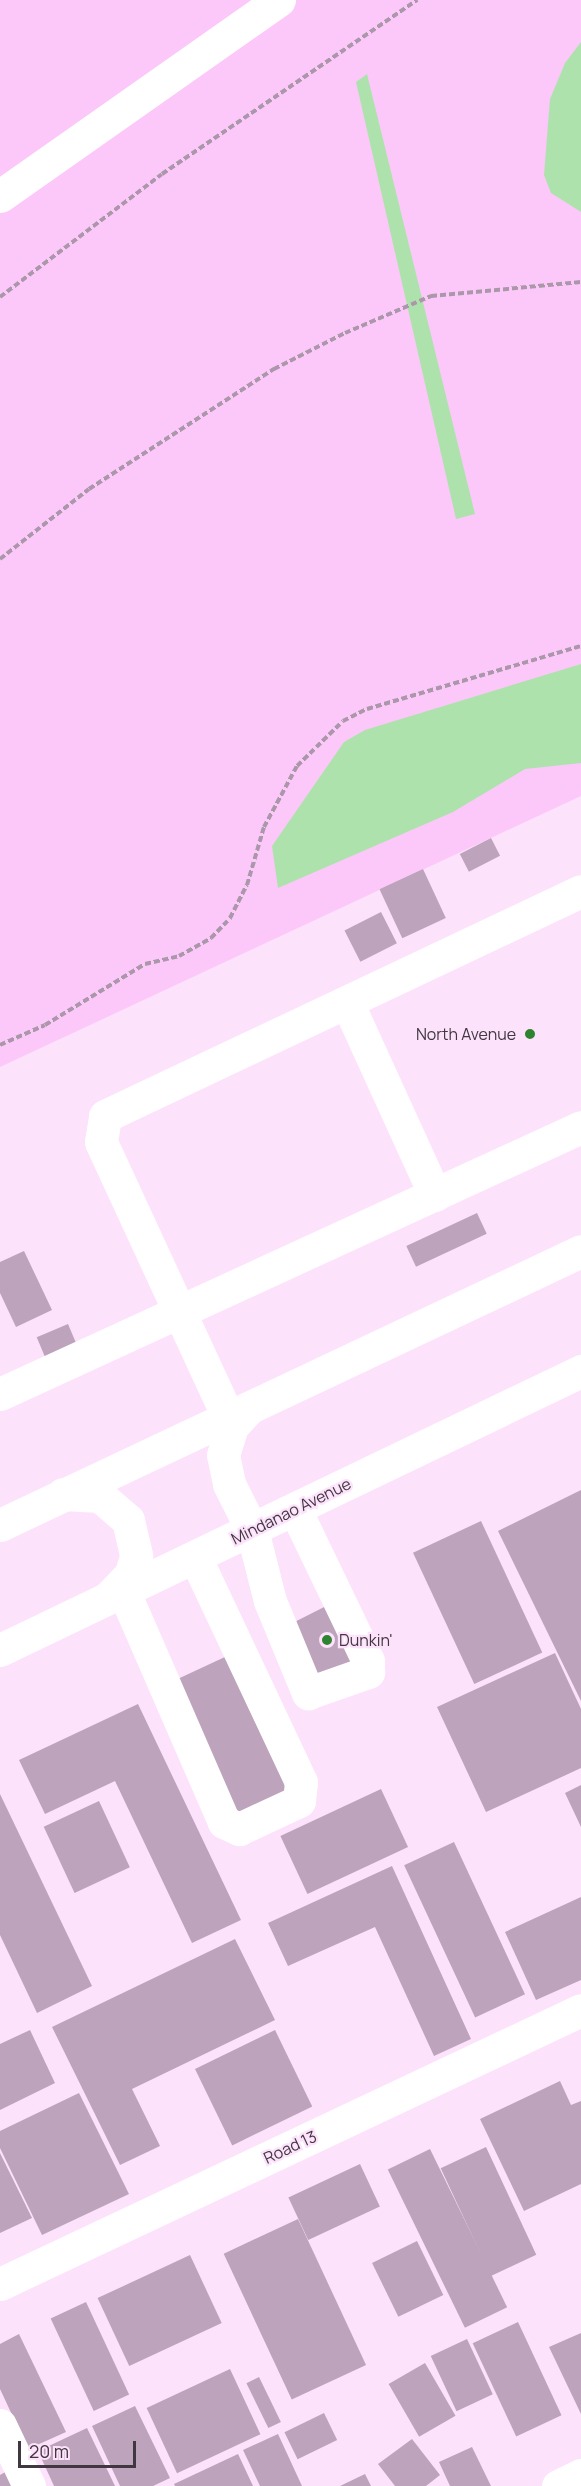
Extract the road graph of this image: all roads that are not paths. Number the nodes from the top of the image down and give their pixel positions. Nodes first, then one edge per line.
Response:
1 (279, 0) edge
2 (0, 196) edge
3 (581, 891) edge
4 (347, 1002) junction
5 (581, 1127) edge
6 (435, 1195) junction
7 (581, 1251) edge
8 (179, 1312) junction
9 (581, 1371) edge
10 (0, 1394) edge
11 (240, 1412) junction
12 (63, 1494) junction
13 (295, 1509) junction
14 (0, 1525) edge
15 (252, 1530) junction
16 (195, 1557) junction
17 (114, 1596) junction
18 (0, 1650) edge
19 (581, 2010) edge
20 (0, 2284) edge
21 (0, 2425) edge
22 (581, 2475) edge
23 (29, 2486) edge
24 (558, 2486) edge

1 - 2 main road
3 - 4 main road
4 - 6 main road
4 - 8 main road
5 - 6 main road
6 - 8 main road
7 - 11 main road
8 - 10 main road
8 - 11 main road
9 - 13 main road, Mindanao Avenue
11 - 12 main road
11 - 15 main road
12 - 14 main road
12 - 17 main road
13 - 15 main road, Mindanao Avenue
13 - 15 main road
15 - 16 main road, Mindanao Avenue
16 - 17 main road, Mindanao Avenue
16 - 17 main road
17 - 18 main road, Mindanao Avenue
19 - 20 main road, Road 13
21 - 23 main road
22 - 24 main road

